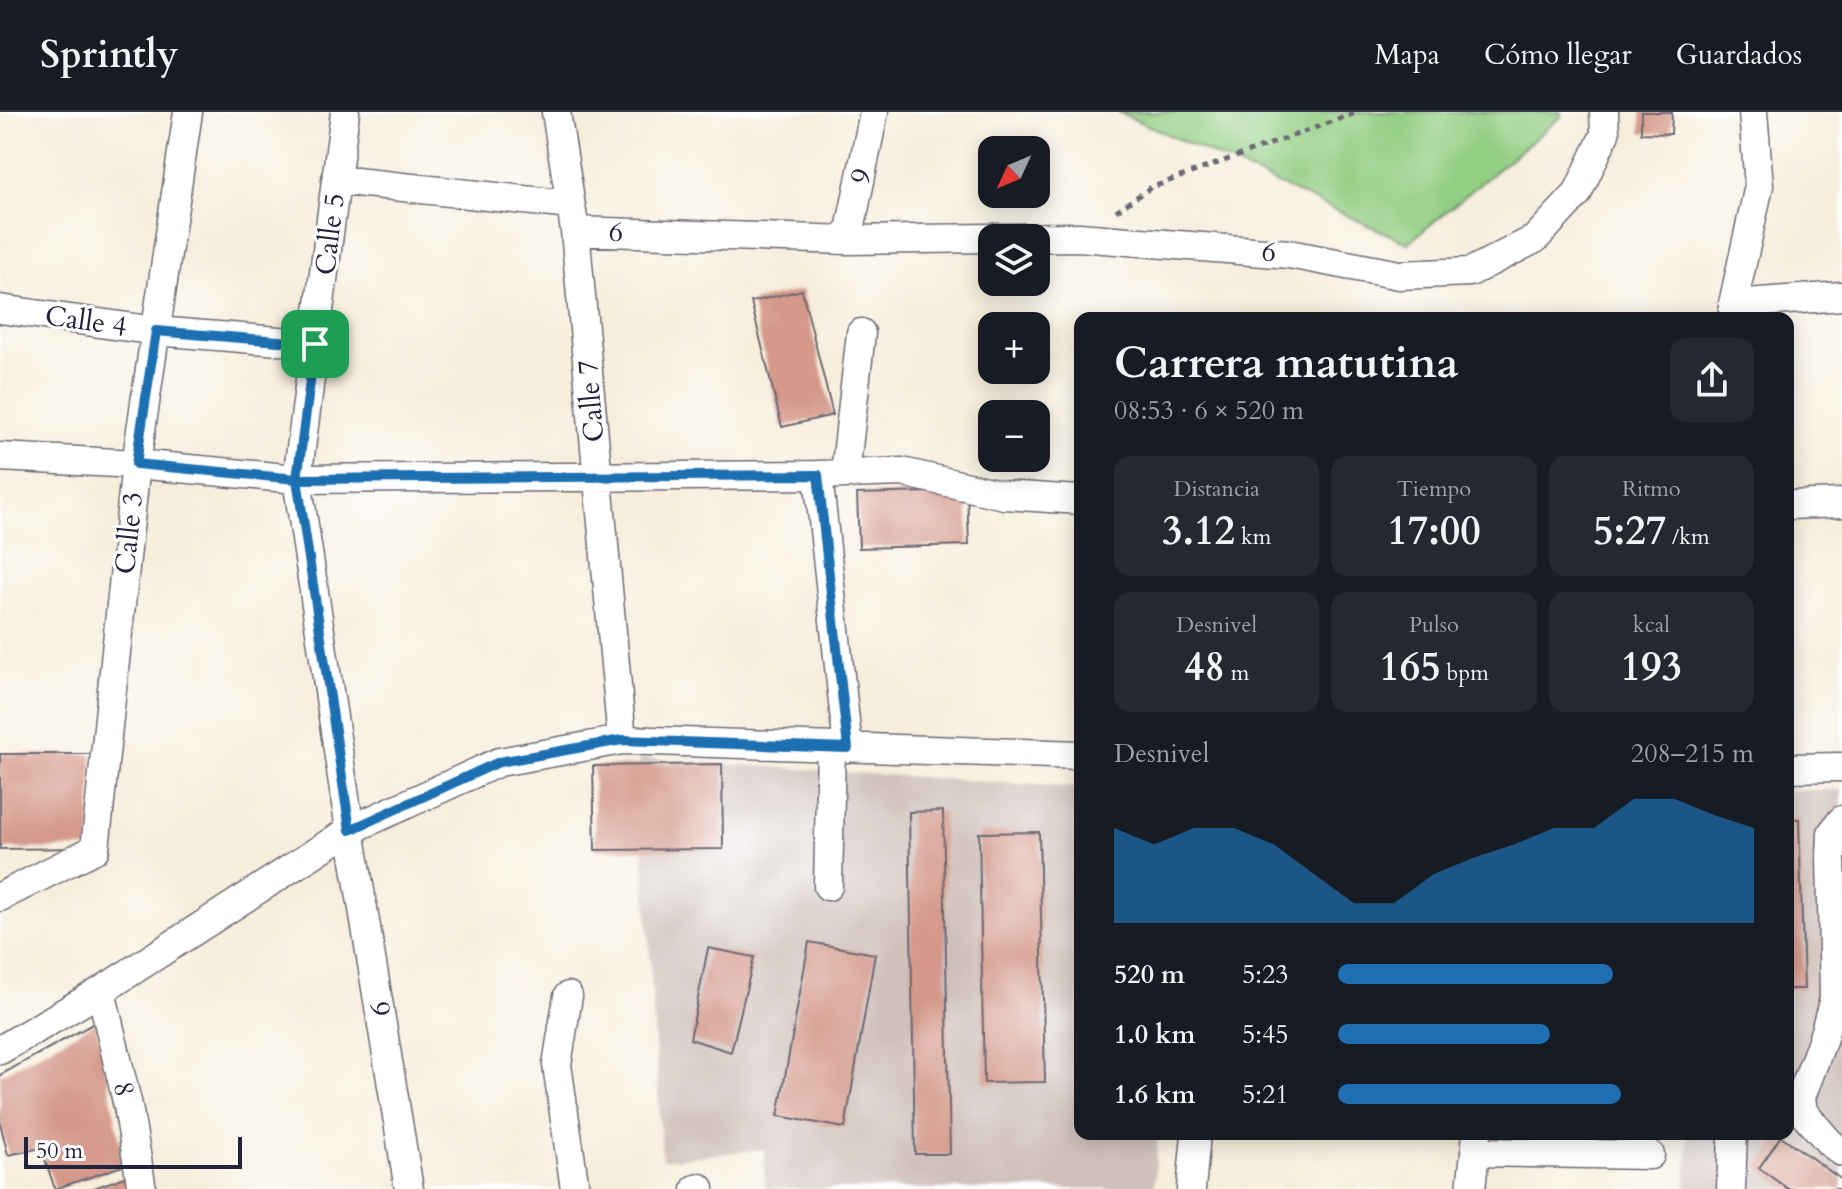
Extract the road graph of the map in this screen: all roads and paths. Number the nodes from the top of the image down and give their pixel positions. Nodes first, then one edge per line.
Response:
1 (188, 112) edge
2 (345, 112) edge
3 (556, 112) edge
4 (874, 112) edge
5 (1358, 112) edge
6 (1604, 112) edge
7 (1753, 112) edge
8 (337, 180) junction
9 (573, 218) junction
10 (1050, 237) edge
11 (1079, 237) junction
12 (978, 238) edge
13 (848, 240) junction
14 (1842, 296) edge
15 (0, 309) edge
16 (1733, 311) edge
17 (156, 331) junction
18 (861, 333) dead end
19 (315, 344) junction
20 (0, 457) edge
21 (136, 464) junction
22 (832, 474) junction
23 (599, 476) junction
24 (297, 479) junction
25 (1074, 500) edge
26 (1842, 503) edge
27 (1794, 505) edge
28 (622, 740) junction
29 (840, 747) junction
30 (1074, 755) edge
31 (1842, 767) edge
32 (1794, 768) edge
33 (1842, 820) edge
34 (350, 830) junction
35 (828, 886) dead end
36 (0, 897) edge
37 (101, 991) junction
38 (568, 996) dead end
39 (0, 1050) edge
40 (1794, 1099) edge
41 (1195, 1140) edge
42 (1733, 1140) edge
43 (1476, 1143) edge
44 (1842, 1152) edge
45 (1650, 1155) dead end
46 (142, 1189) edge
47 (409, 1189) edge
48 (575, 1189) edge
49 (1191, 1189) edge
50 (1471, 1189) edge
51 (1731, 1189) edge

1 - 17 street, Calle 3
2 - 8 street, Calle 5
3 - 9 street, Calle 7
4 - 13 street, 9
5 - 11 path
6 - 11 street, 6
7 - 16 street
8 - 9 street, 6
8 - 19 street, Calle 5
9 - 13 street, 6
9 - 23 street, Calle 7
10 - 11 street, 6
12 - 13 street, 6
14 - 16 street
15 - 17 street, Calle 4
17 - 19 street, Calle 4
17 - 21 street, Calle 3
18 - 22 street
19 - 24 street, Calle 5
20 - 21 street
21 - 24 street
21 - 36 street, Calle 3
22 - 23 street
22 - 25 street
22 - 29 street
23 - 24 street
23 - 28 street, Calle 7
24 - 34 street, Calle 5
26 - 27 street
28 - 29 street
28 - 34 street
29 - 30 street
29 - 35 street
31 - 32 street
33 - 40 street
34 - 37 street
34 - 47 street, 9
37 - 39 street
37 - 46 street, 8
38 - 48 street
40 - 44 street
41 - 49 street
42 - 51 street
43 - 45 street
43 - 50 street

